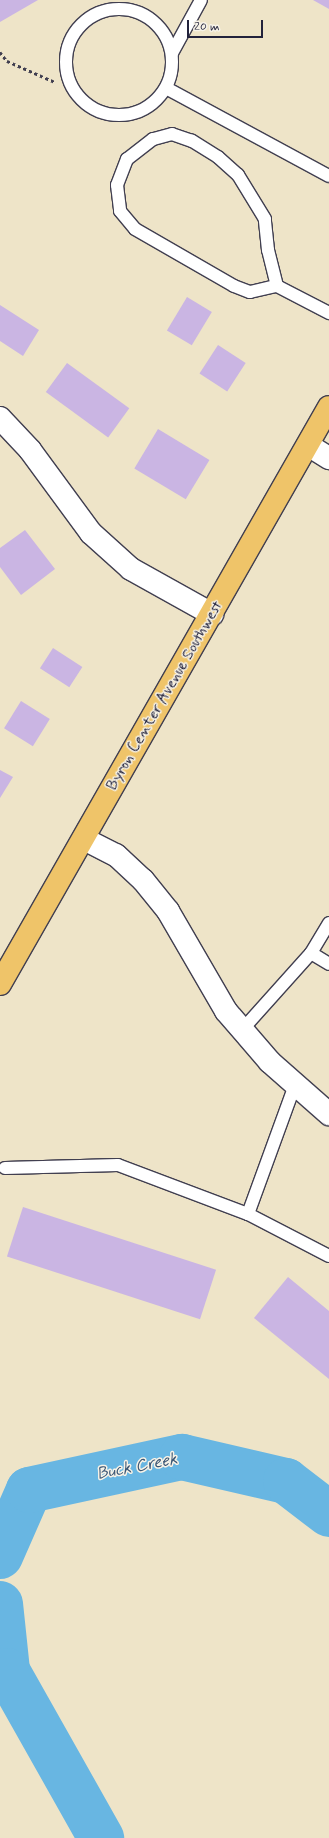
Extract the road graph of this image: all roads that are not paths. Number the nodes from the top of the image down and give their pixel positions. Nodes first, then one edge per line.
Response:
1 (201, 0) edge
2 (172, 53) junction
3 (166, 88) junction
4 (329, 176) edge
5 (277, 286) junction
6 (329, 313) edge
7 (329, 407) edge
8 (0, 418) edge
9 (308, 445) junction
10 (329, 458) edge
11 (212, 614) junction
12 (84, 839) junction
13 (329, 923) edge
14 (311, 953) junction
15 (329, 964) edge
16 (0, 984) edge
17 (242, 1030) junction
18 (295, 1085) junction
19 (329, 1114) edge
20 (5, 1168) dead end
21 (248, 1214) junction
22 (329, 1256) edge

1 - 2 lane
2 - 3 lane
2 - 3 lane
3 - 4 lane
5 - 5 lane
5 - 6 lane
7 - 9 main road, Byron Center Avenue Southwest
8 - 11 street
9 - 10 street
9 - 11 main road, Byron Center Avenue Southwest
11 - 12 main road, Byron Center Avenue Southwest
12 - 16 main road, Byron Center Avenue Southwest
12 - 17 street
13 - 14 lane
14 - 15 lane
14 - 17 lane
17 - 18 street
18 - 19 street
18 - 21 lane
20 - 21 lane
21 - 22 lane

